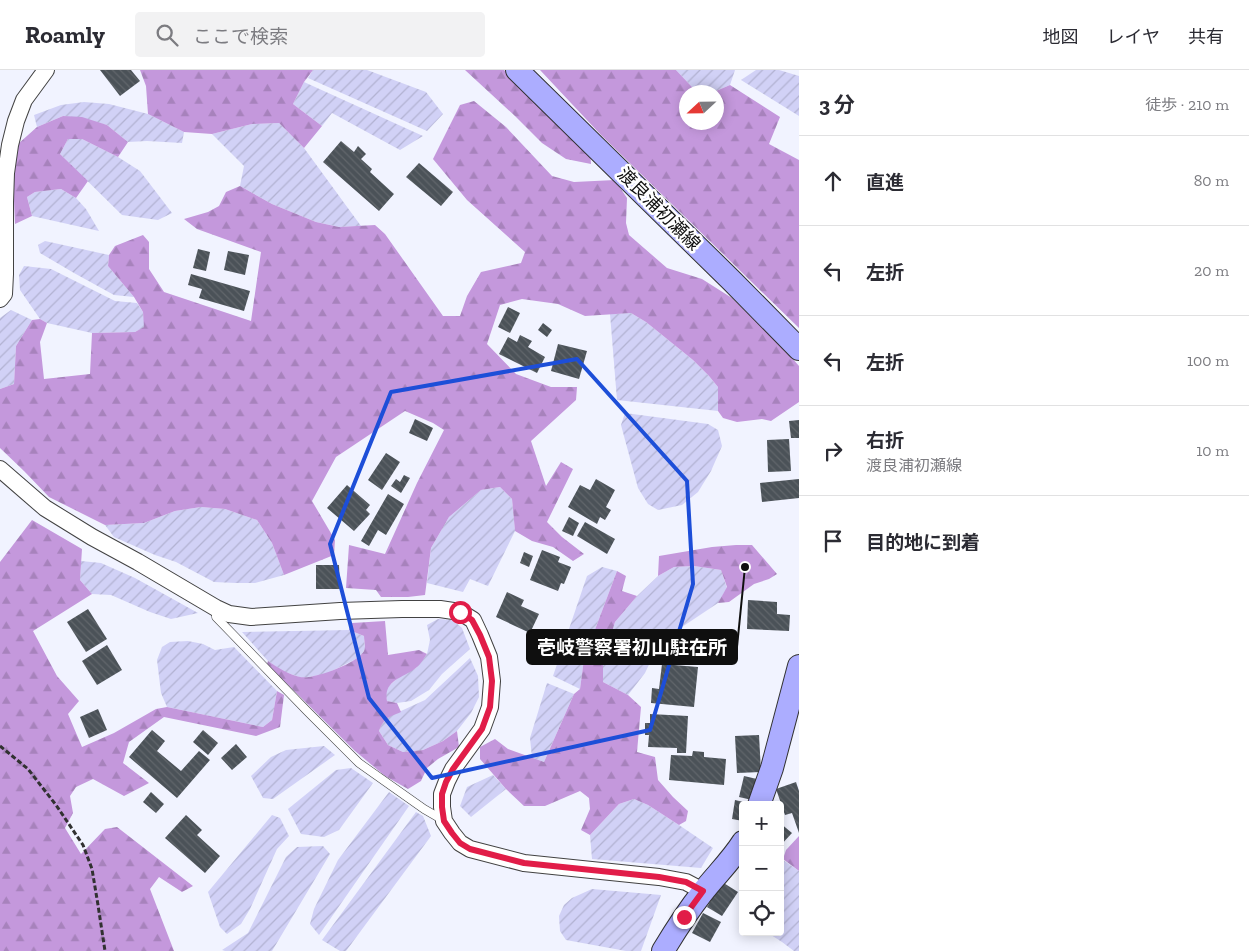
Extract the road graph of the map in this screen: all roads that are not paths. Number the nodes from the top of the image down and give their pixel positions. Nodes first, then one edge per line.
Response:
1 (46, 70) edge
2 (517, 70) edge
3 (0, 299) edge
4 (799, 349) edge
5 (0, 469) edge
6 (216, 608) junction
7 (799, 666) edge
8 (760, 801) edge
9 (444, 821) junction
10 (740, 846) edge
11 (703, 891) junction
12 (663, 951) edge

1 - 3 street
2 - 4 main road, 渡良浦初瀬線
5 - 6 street
6 - 9 lane
6 - 9 street
7 - 8 main road
9 - 11 street
10 - 11 main road
11 - 12 main road

